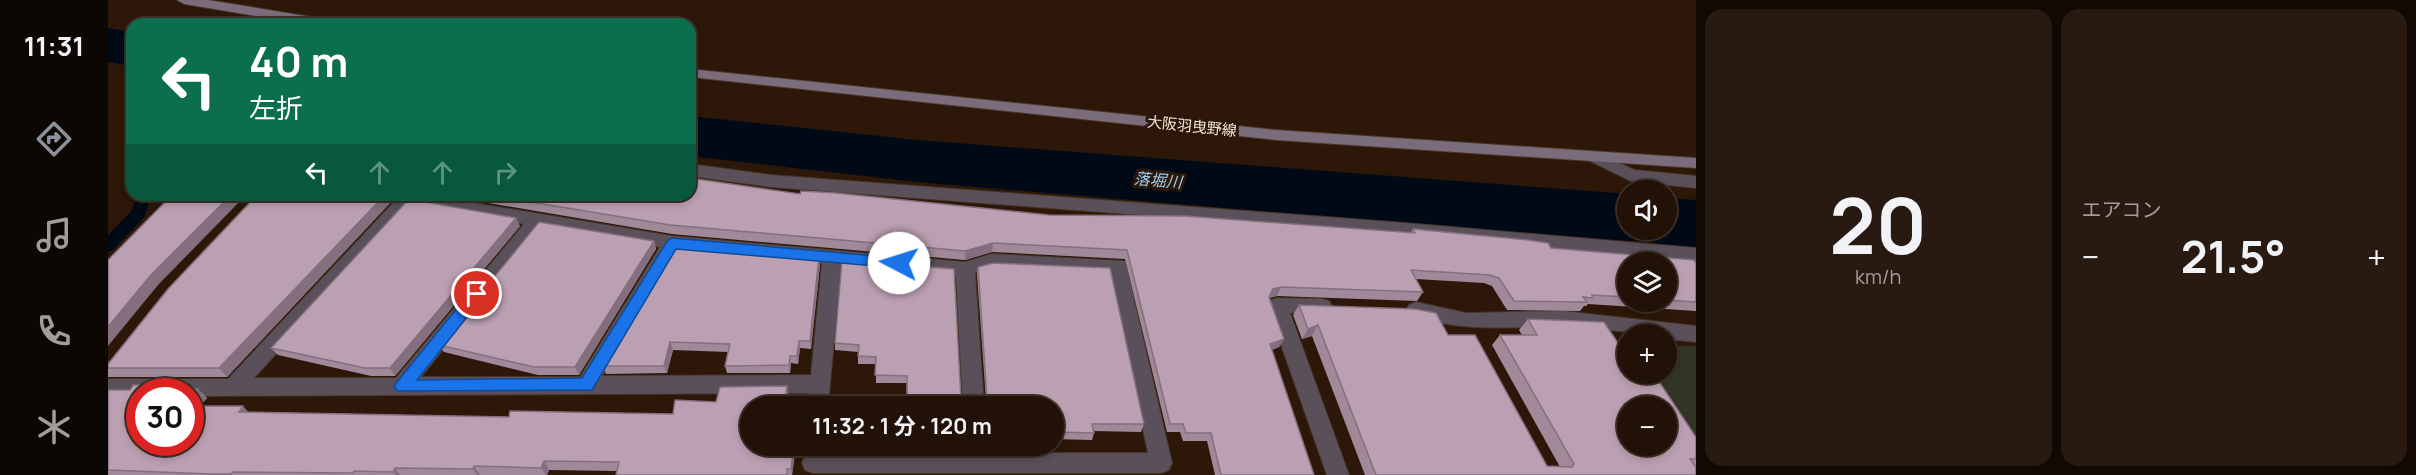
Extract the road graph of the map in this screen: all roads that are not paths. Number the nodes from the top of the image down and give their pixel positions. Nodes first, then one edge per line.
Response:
1 (184, 0) edge
2 (294, 18) edge
3 (696, 74) edge
4 (1596, 157) junction
5 (1696, 163) edge
6 (696, 171) edge
7 (1696, 182) edge
8 (396, 201) edge
9 (429, 201) edge
10 (537, 220) junction
11 (672, 243) junction
12 (1696, 255) edge
13 (832, 257) junction
14 (965, 269) junction
15 (1336, 307) edge
16 (1396, 308) edge
17 (1466, 321) junction
18 (1696, 334) edge
19 (1477, 341) edge
20 (820, 384) junction
21 (586, 385) junction
22 (402, 386) junction
23 (233, 387) junction
24 (108, 388) edge
25 (819, 396) edge
26 (973, 396) edge
27 (930, 456) edge
28 (1018, 456) edge
29 (813, 461) edge
30 (1338, 475) edge

1 - 2 main road
3 - 4 main road, 大阪羽曳野線
4 - 5 main road, 大阪羽曳野線
4 - 7 street
6 - 12 street
8 - 23 street
9 - 10 street
10 - 11 street
10 - 22 street
11 - 13 street
11 - 21 street
13 - 14 street
13 - 20 street
14 - 26 street
14 - 28 street
15 - 30 street
16 - 17 street
17 - 18 street
17 - 19 street
20 - 21 street
20 - 25 street
21 - 22 street
22 - 23 street
23 - 24 street
27 - 29 street

